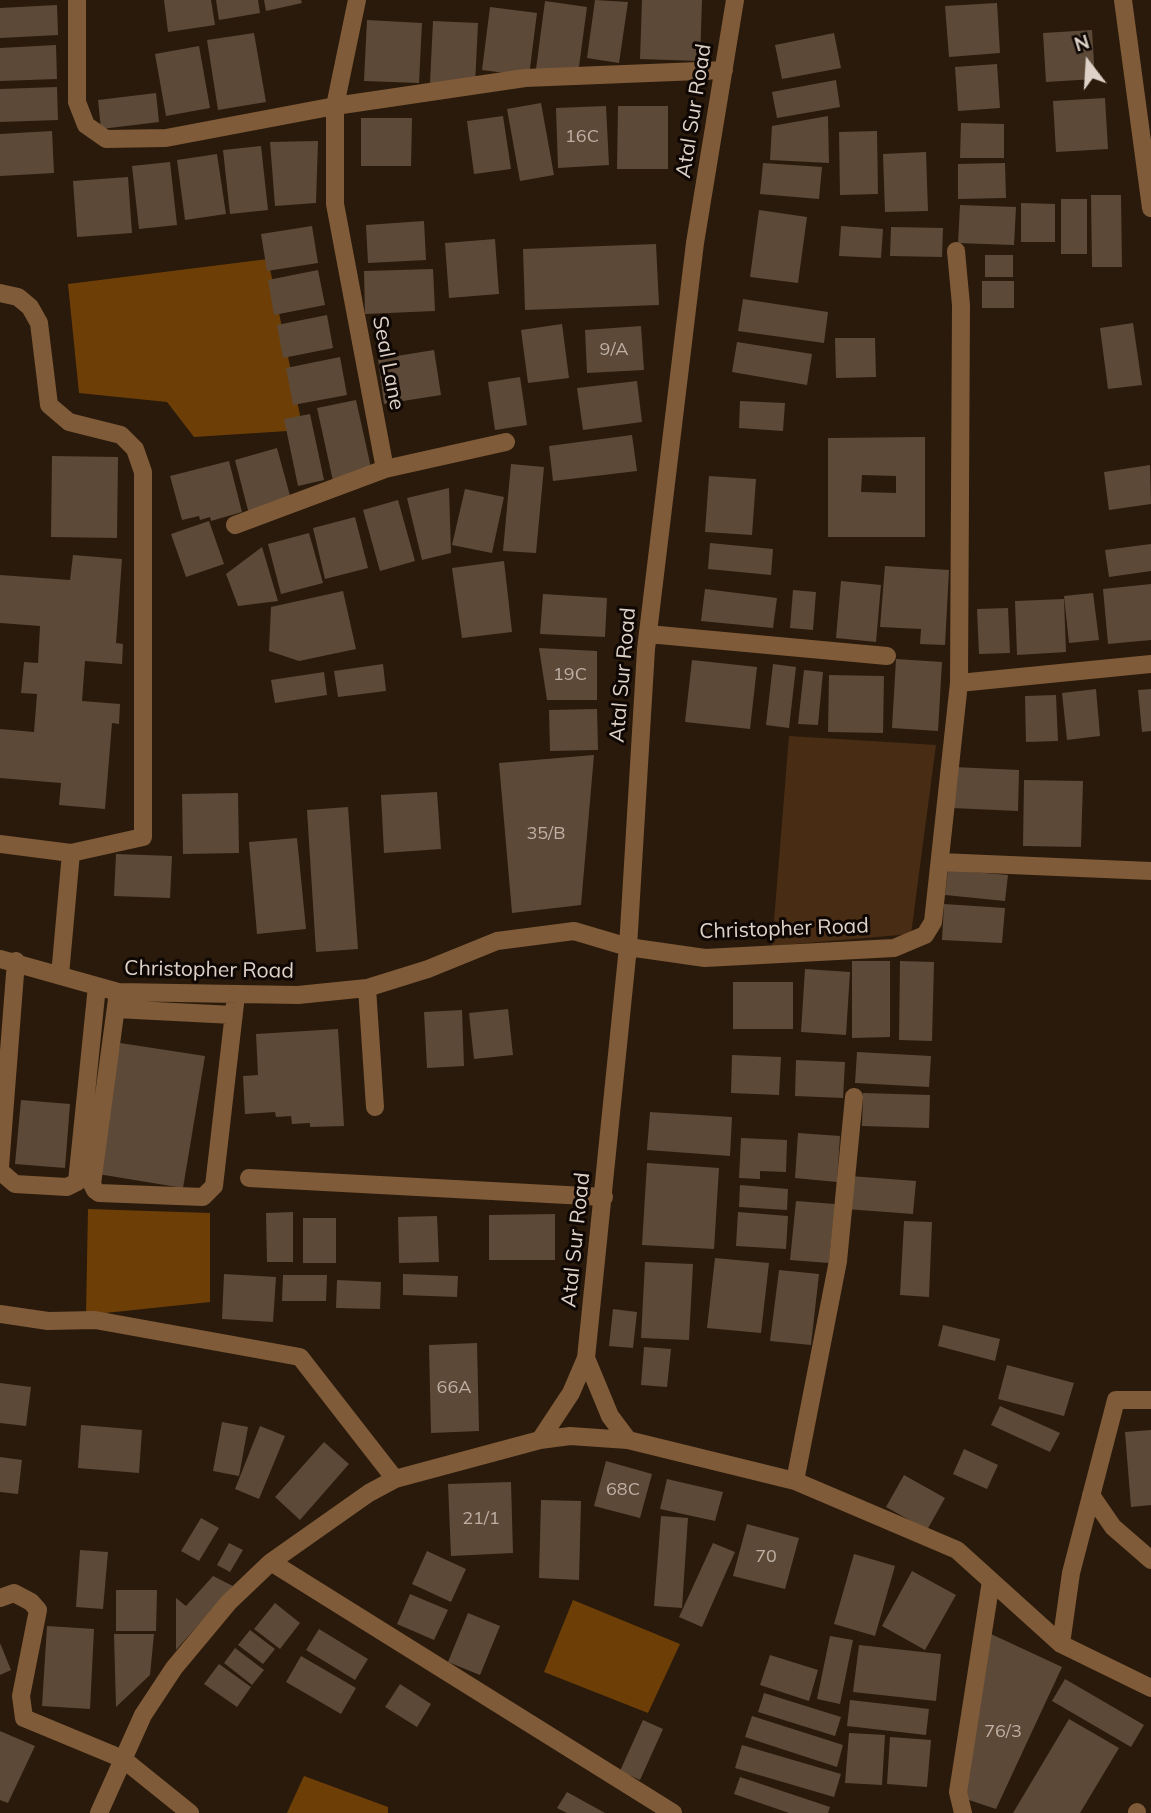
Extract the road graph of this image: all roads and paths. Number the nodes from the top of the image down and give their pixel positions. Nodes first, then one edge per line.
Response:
1 (77, 0) edge
2 (357, 0) edge
3 (735, 0) edge
4 (1124, 0) edge
5 (724, 70) junction
6 (334, 106) junction
7 (1151, 208) edge
8 (956, 251) dead end
9 (0, 293) edge
10 (506, 442) dead end
11 (384, 469) junction
12 (235, 525) dead end
13 (648, 634) junction
14 (887, 656) dead end
15 (1151, 664) edge
16 (959, 683) junction
17 (0, 844) edge
18 (71, 853) junction
19 (940, 862) junction
20 (1151, 871) edge
21 (628, 947) junction
22 (8, 960) edge
23 (60, 975) junction
24 (97, 986) junction
25 (367, 988) junction
26 (236, 995) junction
27 (117, 1001) junction
28 (233, 1015) junction
29 (854, 1097) dead end
30 (375, 1107) dead end
31 (0, 1169) edge
32 (248, 1178) dead end
33 (604, 1197) junction
34 (0, 1314) edge
35 (586, 1358) junction
36 (1151, 1401) edge
37 (540, 1440) junction
38 (628, 1440) junction
39 (395, 1479) junction
40 (795, 1481) junction
41 (1091, 1495) junction
42 (1151, 1560) edge
43 (271, 1562) junction
44 (991, 1581) junction
45 (0, 1598) edge
46 (1060, 1644) junction
47 (1151, 1688) edge
48 (123, 1759) junction
49 (99, 1813) edge
50 (190, 1813) edge
51 (673, 1813) edge
52 (963, 1813) edge

1 - 6 street
2 - 6 street, Seal Lane
3 - 5 street, Atal Sur Road
4 - 7 street
5 - 6 street
5 - 13 street, Atal Sur Road
6 - 11 street, Seal Lane
8 - 16 street, Christopher Road
9 - 18 street
10 - 11 street
11 - 12 street
13 - 14 street
13 - 21 street, Atal Sur Road
15 - 16 street
16 - 19 street, Christopher Road
17 - 18 street
18 - 23 street
19 - 20 street
19 - 21 street, Christopher Road
21 - 25 street, Christopher Road
21 - 33 street, Atal Sur Road
22 - 23 street, Christopher Road
22 - 31 street
23 - 24 street, Christopher Road
24 - 27 street, Christopher Road
24 - 31 street
25 - 26 street, Christopher Road
25 - 30 street
26 - 27 street, Christopher Road
26 - 28 street
27 - 28 street
27 - 28 street
29 - 40 street
32 - 33 street
33 - 35 street, Atal Sur Road
34 - 39 street
35 - 37 street
35 - 38 street
36 - 41 street
37 - 38 street
37 - 39 street
38 - 40 street
39 - 43 street
40 - 44 street
41 - 42 street
41 - 46 street
43 - 48 street
43 - 51 street
44 - 46 street
44 - 52 street
45 - 48 street
46 - 47 street
48 - 49 street
48 - 50 street

